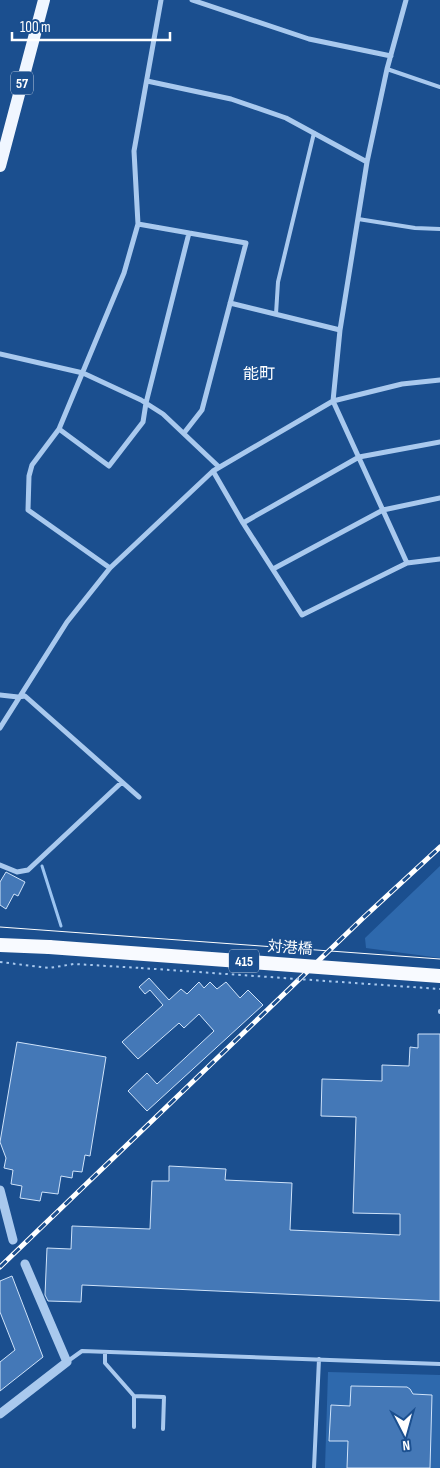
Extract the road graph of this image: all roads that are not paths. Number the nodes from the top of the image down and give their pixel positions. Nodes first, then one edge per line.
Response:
1 (44, 0) edge
2 (161, 0) edge
3 (192, 0) edge
4 (406, 0) edge
5 (391, 56) junction
6 (387, 69) junction
7 (147, 81) junction
8 (440, 87) edge
9 (314, 133) junction
10 (1, 161) edge
11 (367, 162) junction
12 (358, 219) junction
13 (138, 224) junction
14 (440, 230) edge
15 (189, 233) junction
16 (230, 303) junction
17 (276, 314) junction
18 (340, 330) junction
19 (0, 354) edge
20 (84, 373) junction
21 (440, 380) edge
22 (333, 402) junction
23 (146, 403) junction
24 (60, 429) junction
25 (184, 433) junction
26 (440, 442) edge
27 (359, 457) junction
28 (219, 467) junction
29 (213, 471) junction
30 (440, 498) edge
31 (383, 510) junction
32 (243, 523) junction
33 (440, 559) edge
34 (407, 563) junction
35 (110, 568) junction
36 (273, 569) junction
37 (0, 695) edge
38 (18, 697) junction
39 (0, 728) edge
40 (122, 782) junction
41 (139, 797) dead end
42 (0, 865) edge
43 (0, 945) edge
44 (440, 976) edge
45 (0, 1190) edge
46 (13, 1240) dead end
47 (25, 1264) dead end
48 (105, 1352) junction
49 (319, 1359) junction
50 (67, 1362) junction
51 (440, 1364) edge
52 (134, 1396) junction
53 (0, 1414) edge
54 (134, 1427) dead end
55 (164, 1430) dead end
56 (314, 1468) edge

1 - 10 main road, 57
2 - 7 street
3 - 5 street
4 - 5 street
5 - 6 street
6 - 8 lane
6 - 11 street
7 - 9 street
7 - 13 street
9 - 11 street
9 - 17 lane
11 - 12 street
12 - 14 lane
12 - 18 street
13 - 15 street
13 - 20 street
15 - 16 street
15 - 23 street
16 - 17 street
16 - 25 street
17 - 18 street
18 - 22 street
19 - 20 street
20 - 23 street
20 - 24 street
21 - 22 street
22 - 27 street
22 - 28 street
23 - 24 street
23 - 25 street
24 - 35 street
25 - 28 street
26 - 27 street
27 - 31 street
27 - 32 street
28 - 29 street
29 - 32 street
29 - 35 street
30 - 31 street
31 - 34 street
31 - 36 street
32 - 36 street
33 - 34 street
34 - 36 street
35 - 38 street
37 - 38 street
38 - 39 street
38 - 40 street
40 - 41 street
40 - 42 street
43 - 44 highway, 対港橋 / 415, bridge
45 - 46 street
47 - 50 street
48 - 49 lane
48 - 50 lane
48 - 52 lane
49 - 51 lane
49 - 56 lane
50 - 53 street
52 - 54 lane
52 - 55 lane

